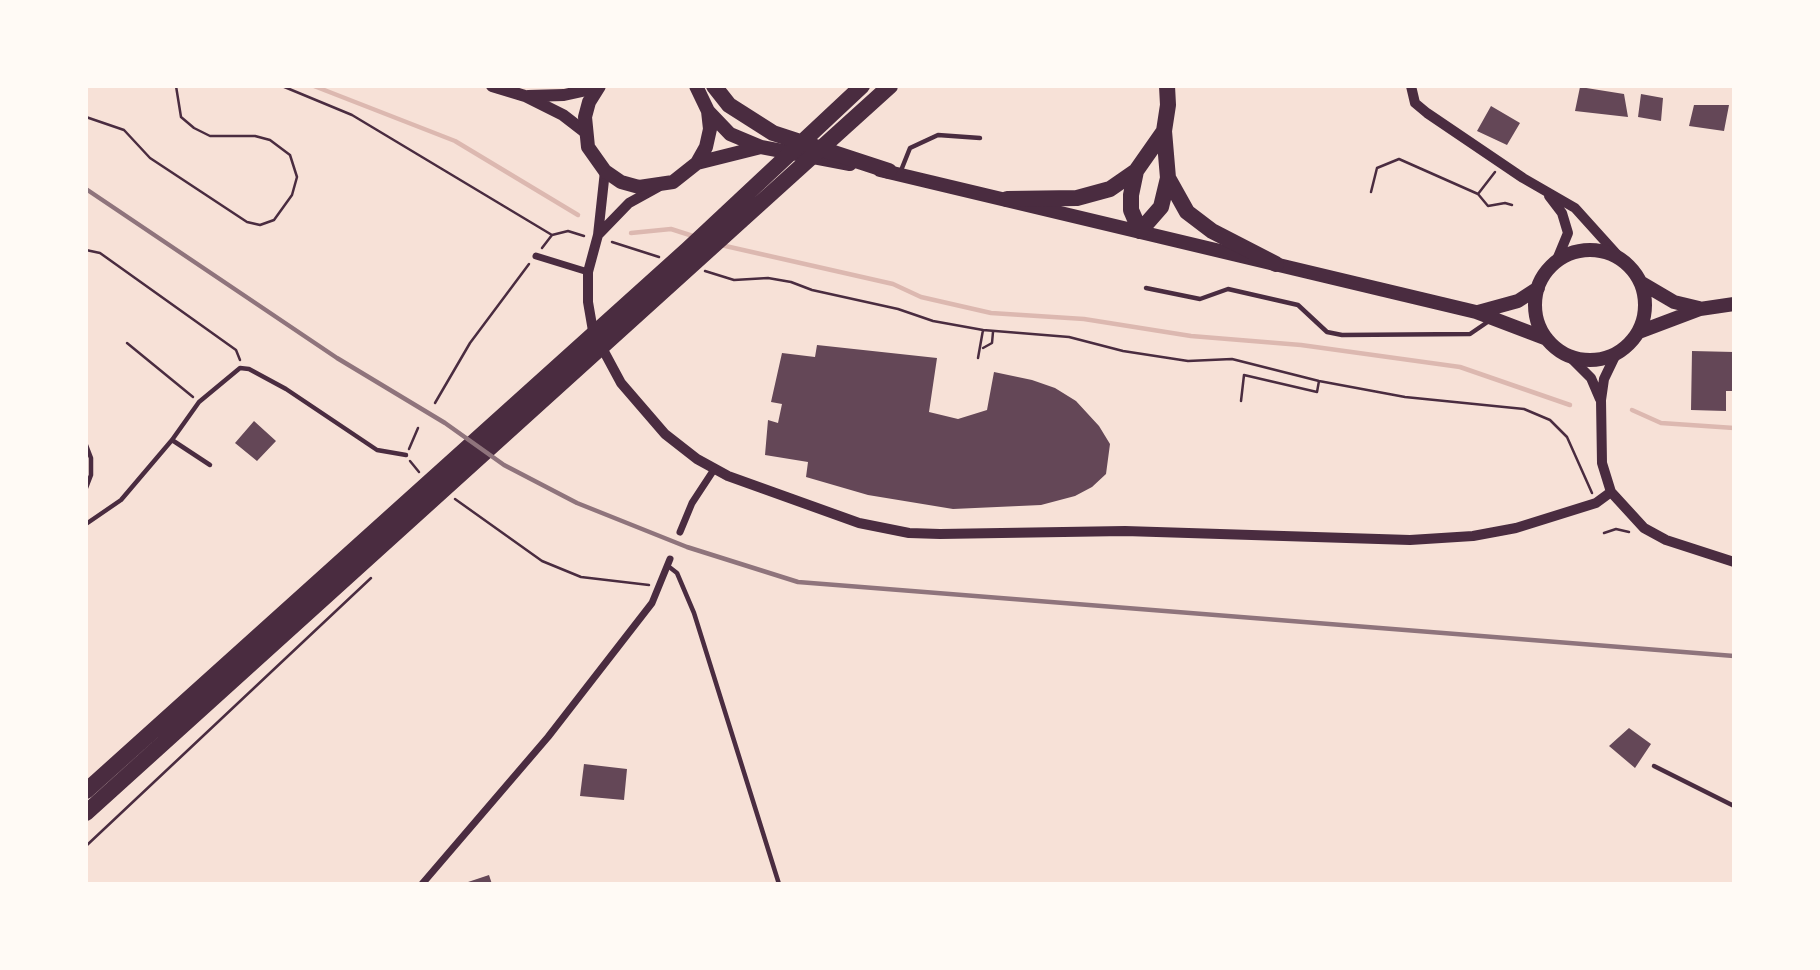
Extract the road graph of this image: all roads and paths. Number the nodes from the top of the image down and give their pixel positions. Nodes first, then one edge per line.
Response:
1 (176, 86) edge
2 (282, 86) edge
3 (492, 86) edge
4 (696, 86) edge
5 (714, 86) edge
6 (890, 86) edge
7 (897, 86) edge
8 (1167, 86) edge
9 (1411, 86) edge
10 (598, 87) edge
11 (858, 88) edge
12 (524, 96) junction
13 (871, 103) junction
14 (708, 111) junction
15 (86, 117) edge
16 (1164, 131) junction
17 (585, 132) junction
18 (980, 138) dead end
19 (761, 147) junction
20 (697, 163) junction
21 (1502, 164) junction
22 (605, 171) junction
23 (1136, 171) junction
24 (894, 172) junction
25 (1168, 178) junction
26 (657, 187) junction
27 (1371, 192) dead end
28 (1478, 194) junction
29 (1547, 194) junction
30 (1007, 199) junction
31 (1512, 205) dead end
32 (1139, 231) junction
33 (598, 234) junction
34 (552, 235) junction
35 (586, 237) dead end
36 (612, 242) dead end
37 (86, 250) edge
38 (536, 256) junction
39 (660, 257) dead end
40 (1621, 259) junction
41 (1556, 262) junction
42 (1276, 264) junction
43 (699, 269) dead end
44 (588, 272) junction
45 (1640, 282) junction
46 (1146, 288) dead end
47 (1538, 288) junction
48 (1734, 303) edge
49 (1700, 309) junction
50 (1476, 312) junction
51 (1493, 318) junction
52 (982, 330) junction
53 (993, 332) junction
54 (1639, 332) junction
55 (1547, 339) junction
56 (127, 344) dead end
57 (982, 349) junction
58 (1616, 354) junction
59 (1570, 356) junction
60 (978, 358) dead end
61 (240, 368) junction
62 (1319, 381) junction
63 (1601, 400) junction
64 (1241, 401) dead end
65 (199, 402) junction
66 (435, 403) dead end
67 (418, 428) dead end
68 (172, 440) junction
69 (86, 445) edge
70 (407, 456) junction
71 (210, 465) dead end
72 (715, 468) junction
73 (427, 478) dead end
74 (86, 488) edge
75 (446, 492) dead end
76 (1611, 492) junction
77 (1596, 503) junction
78 (86, 524) edge
79 (680, 532) dead end
80 (1734, 562) edge
81 (669, 563) joint
82 (375, 574) dead end
83 (659, 586) junction
84 (1654, 766) dead end
85 (86, 791) edge
86 (1734, 806) edge
87 (86, 813) edge
88 (86, 846) edge
89 (422, 884) edge
90 (779, 884) edge

1 - 15 path
2 - 34 path
3 - 12 main road
4 - 14 main road
5 - 24 highway
6 - 13 highway
7 - 13 highway
8 - 16 highway
9 - 21 street
10 - 12 main road
10 - 17 main road
11 - 85 highway
12 - 17 main road
13 - 87 highway
14 - 19 main road
14 - 20 main road
16 - 23 highway
16 - 25 highway
17 - 22 main road
18 - 24 lane
19 - 20 main road
19 - 24 main road
20 - 26 main road
21 - 28 path
21 - 29 street
22 - 26 main road
22 - 33 street
23 - 30 highway
23 - 32 highway
24 - 30 main road
25 - 32 highway
25 - 42 highway
26 - 33 street
27 - 28 path
28 - 31 path
29 - 40 street
29 - 41 street
30 - 32 main road
32 - 42 main road
33 - 44 street
34 - 35 path
34 - 38 path
36 - 39 path
37 - 61 path
38 - 44 street
38 - 66 path
40 - 41 main road
40 - 45 main road
41 - 47 main road
42 - 50 main road
43 - 52 path
44 - 72 street
45 - 49 main road
45 - 54 main road
46 - 51 lane
47 - 50 main road
47 - 55 main road
48 - 49 main road
49 - 54 main road
50 - 51 main road
51 - 55 main road
52 - 53 path
52 - 57 path
53 - 57 path
53 - 62 path
54 - 58 main road
55 - 59 main road
56 - 65 path
57 - 60 path
58 - 59 main road
58 - 63 street
59 - 63 street
61 - 65 lane
61 - 70 lane
62 - 64 path
62 - 77 path
63 - 76 street
65 - 68 lane
67 - 70 path
68 - 71 lane
68 - 78 lane
69 - 74 lane
70 - 73 path
72 - 77 street
72 - 79 street
75 - 83 path
76 - 77 street
76 - 80 street
81 - 83 street
81 - 90 lane
82 - 88 path
83 - 89 street
84 - 86 lane

